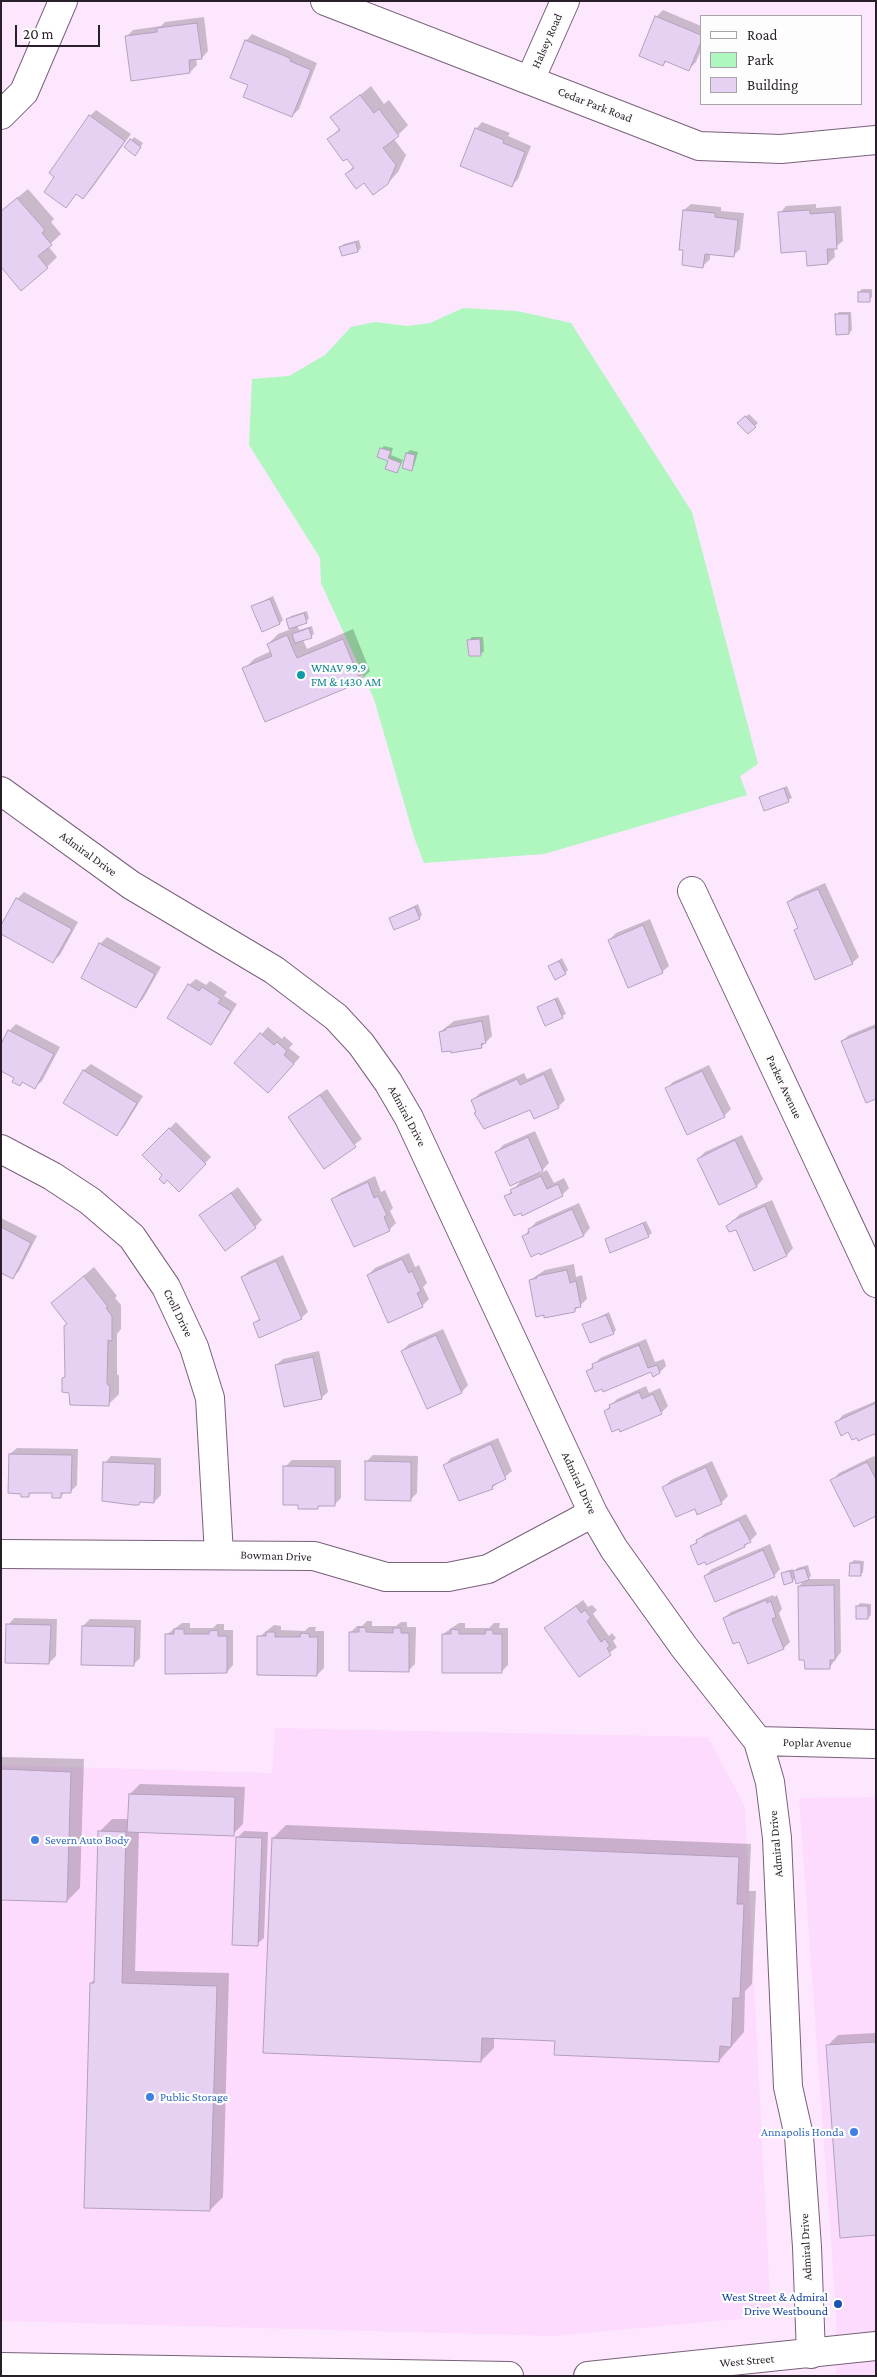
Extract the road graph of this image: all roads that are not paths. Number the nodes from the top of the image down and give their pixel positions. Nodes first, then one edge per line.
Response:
1 (63, 1) edge
2 (325, 1) edge
3 (565, 1) edge
4 (530, 80) junction
5 (1, 114) edge
6 (876, 140) edge
7 (1, 791) edge
8 (692, 891) dead end
9 (1, 1149) edge
10 (876, 1283) edge
11 (593, 1513) junction
12 (1, 1554) edge
13 (219, 1554) junction
14 (758, 1741) junction
15 (876, 1744) edge
16 (876, 2346) edge
17 (811, 2354) junction
18 (1, 2366) edge
19 (289, 2374) edge
20 (509, 2376) edge
21 (588, 2376) edge

1 - 5 street
2 - 4 street, Cedar Park Road
3 - 4 street, Halsey Road
4 - 6 street, Cedar Park Road
7 - 11 street, Admiral Drive
8 - 10 street, Parker Avenue
9 - 13 street, Croll Drive
11 - 13 street, Bowman Drive
11 - 14 street, Admiral Drive
12 - 13 street, Bowman Drive
14 - 15 street, Poplar Avenue
14 - 17 street, Admiral Drive
16 - 17 street, West Street
17 - 21 street, West Street
18 - 19 street
19 - 20 street

